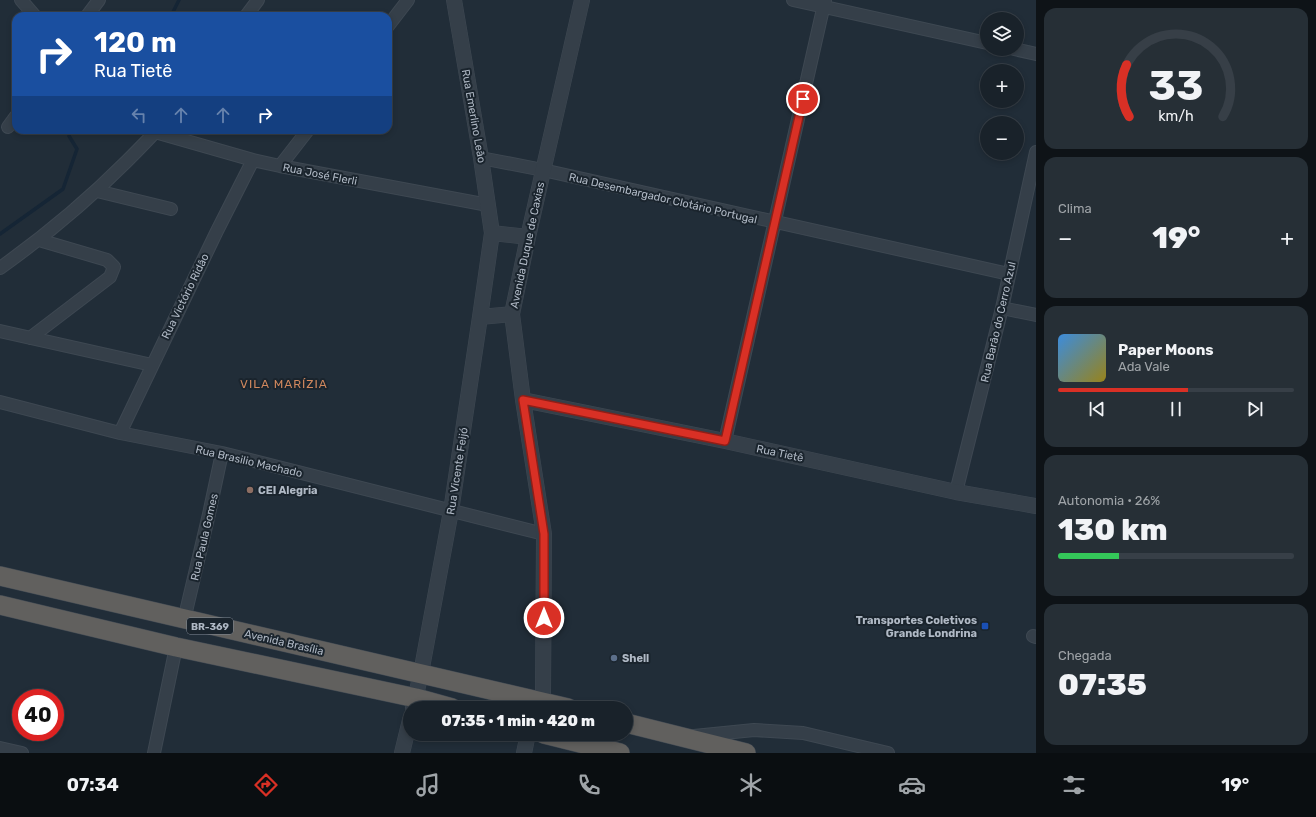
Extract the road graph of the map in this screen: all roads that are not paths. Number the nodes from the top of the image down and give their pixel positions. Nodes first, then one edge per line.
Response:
1 (21, 0) edge
2 (99, 0) edge
3 (258, 0) edge
4 (408, 0) edge
5 (454, 0) edge
6 (582, 0) edge
7 (793, 0) edge
8 (824, 3) edge
9 (32, 12) edge
10 (90, 12) edge
11 (249, 12) edge
12 (392, 21) edge
13 (980, 41) edge
14 (1024, 51) edge
15 (1036, 54) edge
16 (12, 122) edge
17 (8, 127) dead end
18 (153, 134) edge
19 (166, 134) edge
20 (305, 134) edge
21 (1036, 152) edge
22 (481, 158) junction
23 (253, 160) junction
24 (280, 166) junction
25 (543, 170) junction
26 (97, 191) junction
27 (488, 205) junction
28 (170, 209) dead end
29 (775, 223) junction
30 (492, 233) junction
31 (528, 237) junction
32 (39, 240) junction
33 (0, 268) edge
34 (1009, 274) junction
35 (1002, 308) junction
36 (512, 314) junction
37 (1036, 315) edge
38 (480, 317) junction
39 (0, 331) edge
40 (30, 338) junction
41 (152, 365) junction
42 (523, 400) junction
43 (0, 402) edge
44 (120, 433) junction
45 (725, 441) junction
46 (222, 453) junction
47 (956, 492) junction
48 (1036, 506) edge
49 (451, 511) junction
50 (544, 534) junction
51 (0, 576) edge
52 (0, 605) edge
53 (184, 620) junction
54 (176, 647) junction
55 (421, 673) junction
56 (406, 701) edge
57 (414, 701) edge
58 (528, 701) edge
59 (540, 701) edge
60 (633, 725) edge
61 (681, 737) junction
62 (405, 741) edge
63 (527, 741) edge
64 (567, 741) edge
65 (570, 741) edge
66 (0, 748) edge
67 (22, 753) edge
68 (154, 753) edge
69 (402, 753) edge
70 (524, 753) edge
71 (585, 753) edge
72 (620, 753) edge
73 (746, 753) edge
74 (888, 753) edge

1 - 9 street
2 - 10 street
3 - 11 street
4 - 12 street
5 - 22 street, Rua Emerlino Leão
6 - 25 street, Avenida Duque de Caxias
7 - 8 street
8 - 13 street
8 - 29 street
14 - 15 street
16 - 17 street
18 - 26 street
19 - 23 street, Rua José FIerli
20 - 24 street
21 - 34 street, Rua Barão do Cerro Azul
22 - 25 street, Rua Desembargador Clotário Portugal
22 - 27 street, Rua Emerlino Leão
23 - 24 street, Rua José FIerli
23 - 41 street, Rua Victório Ridão
24 - 27 street, Rua José FIerli
25 - 29 street, Rua Desembargador Clotário Portugal
25 - 31 street, Avenida Duque de Caxias
26 - 28 street
26 - 32 street
27 - 30 street, Rua Emerlino Leão
29 - 34 street, Rua Desembargador Clotário Portugal
29 - 45 street
30 - 31 street
30 - 38 street, Rua Vicente Feijó
31 - 36 street, Avenida Duque de Caxias
32 - 33 street
32 - 40 street
34 - 35 street, Rua Barão do Cerro Azul
35 - 37 street
35 - 47 street, Rua Barão do Cerro Azul
36 - 38 street
36 - 42 street, Avenida Duque de Caxias
38 - 49 street, Rua Vicente Feijó
39 - 40 street
40 - 41 street
41 - 44 street, Rua Victório Ridão
42 - 45 street, Rua Tietê
42 - 50 street, Avenida Duque de Caxias
43 - 44 street, Rua Brasilio Machado
44 - 46 street, Rua Brasilio Machado
45 - 47 street, Rua Tietê
46 - 49 street, Rua Brasilio Machado
46 - 53 street, Rua Paula Gomes
47 - 48 street, Rua Tietê
49 - 50 street, Rua Brasilio Machado
49 - 55 street, Rua Vicente Feijó
50 - 59 street, Avenida Duque de Caxias
51 - 53 highway, Avenida Brasília / BR-369
52 - 54 highway, BR-369
53 - 55 highway, Avenida Brasília / BR-369
54 - 56 highway, BR-369
54 - 68 street
55 - 57 street, Rua Vicente Feijó
55 - 58 highway, Avenida Brasília / BR-369
60 - 61 highway
61 - 73 highway
61 - 74 street
62 - 69 street
63 - 70 street
64 - 71 highway
65 - 72 highway
66 - 67 street

